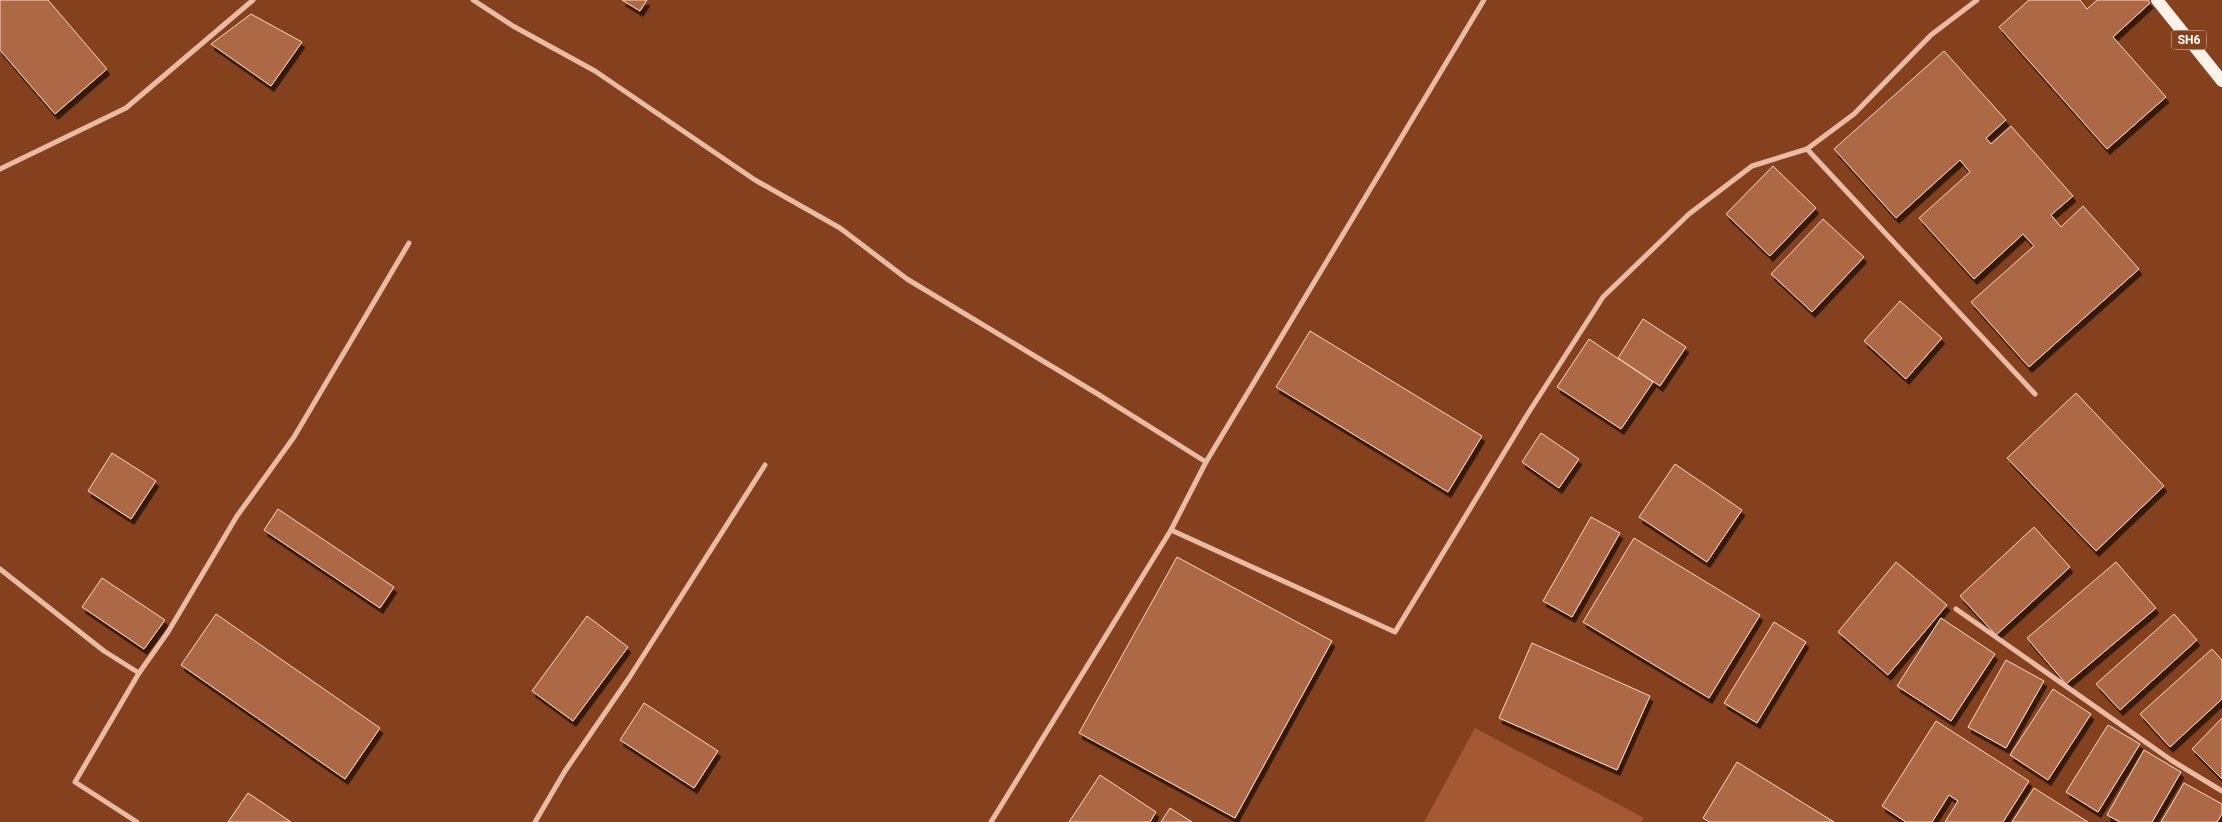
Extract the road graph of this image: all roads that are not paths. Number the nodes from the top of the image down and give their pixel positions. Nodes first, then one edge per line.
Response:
1 (253, 0) edge
2 (474, 0) edge
3 (1484, 0) edge
4 (1977, 0) edge
5 (2156, 0) edge
6 (2222, 81) edge
7 (1807, 149) junction
8 (0, 169) edge
9 (409, 243) dead end
10 (2035, 394) dead end
11 (1206, 462) junction
12 (765, 465) dead end
13 (1171, 530) junction
14 (0, 569) edge
15 (1956, 609) dead end
16 (139, 673) junction
17 (2222, 791) edge
18 (137, 822) edge
19 (535, 822) edge
20 (991, 822) edge

1 - 8 street
2 - 11 street
3 - 11 street
4 - 7 street
5 - 6 main road, SH6
7 - 10 street
7 - 13 street
9 - 16 street
11 - 13 street
12 - 19 street
13 - 20 street
14 - 16 street
15 - 17 street
16 - 18 street

